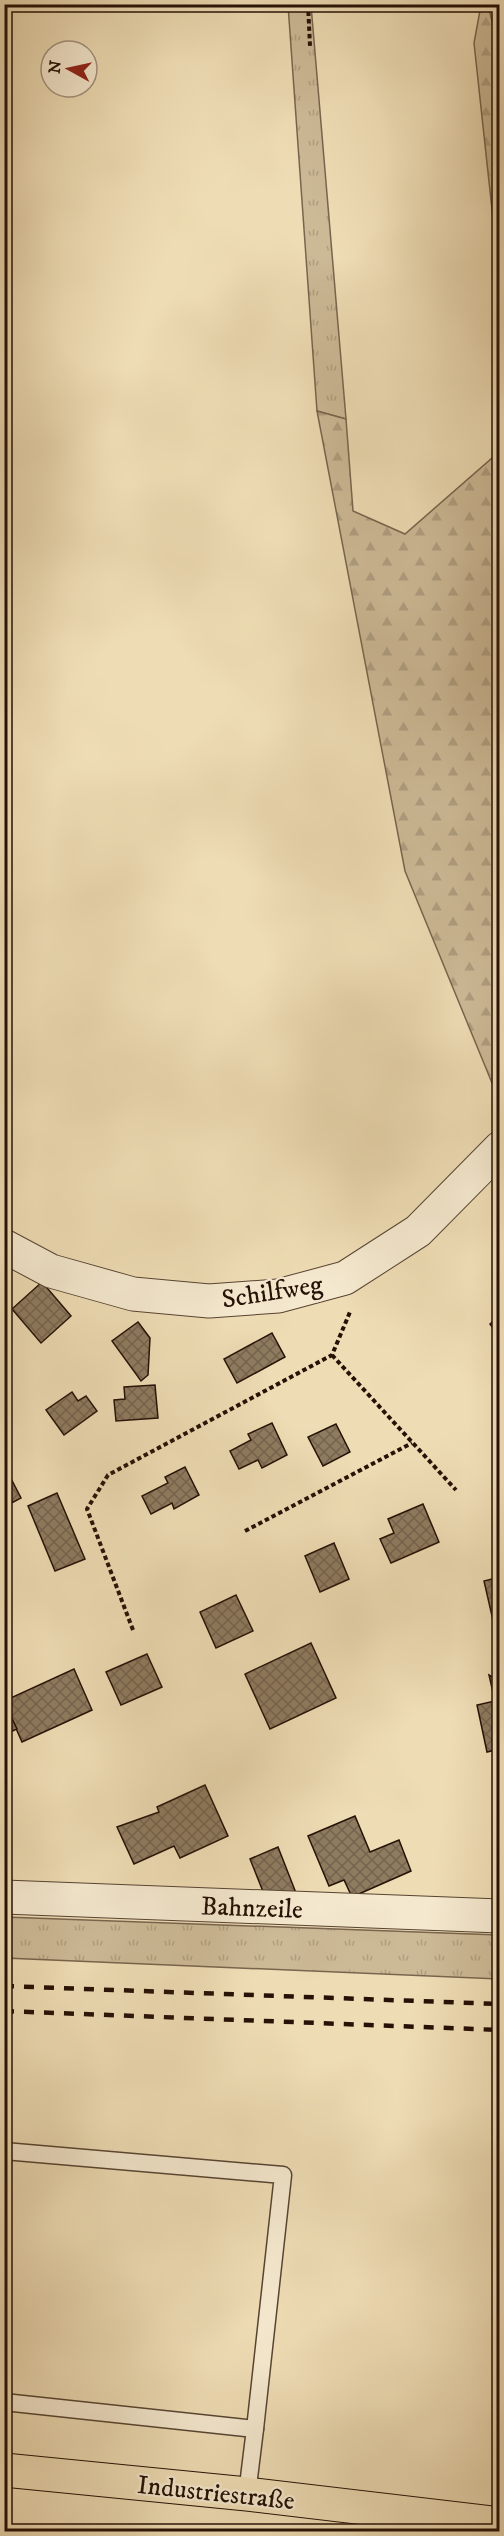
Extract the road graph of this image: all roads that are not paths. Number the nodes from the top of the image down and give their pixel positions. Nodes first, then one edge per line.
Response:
1 (500, 1148) edge
2 (4, 1246) edge
3 (4, 1897) edge
4 (500, 1916) edge
5 (4, 2151) edge
6 (4, 2402) edge
7 (255, 2429) junction
8 (4, 2470) edge
9 (247, 2494) junction
10 (500, 2524) edge

1 - 2 street, Schilfweg
3 - 4 street, Bahnzeile
5 - 7 lane
6 - 7 lane
7 - 9 lane
8 - 9 main road, Industriestraße
9 - 10 main road, Industriestraße

